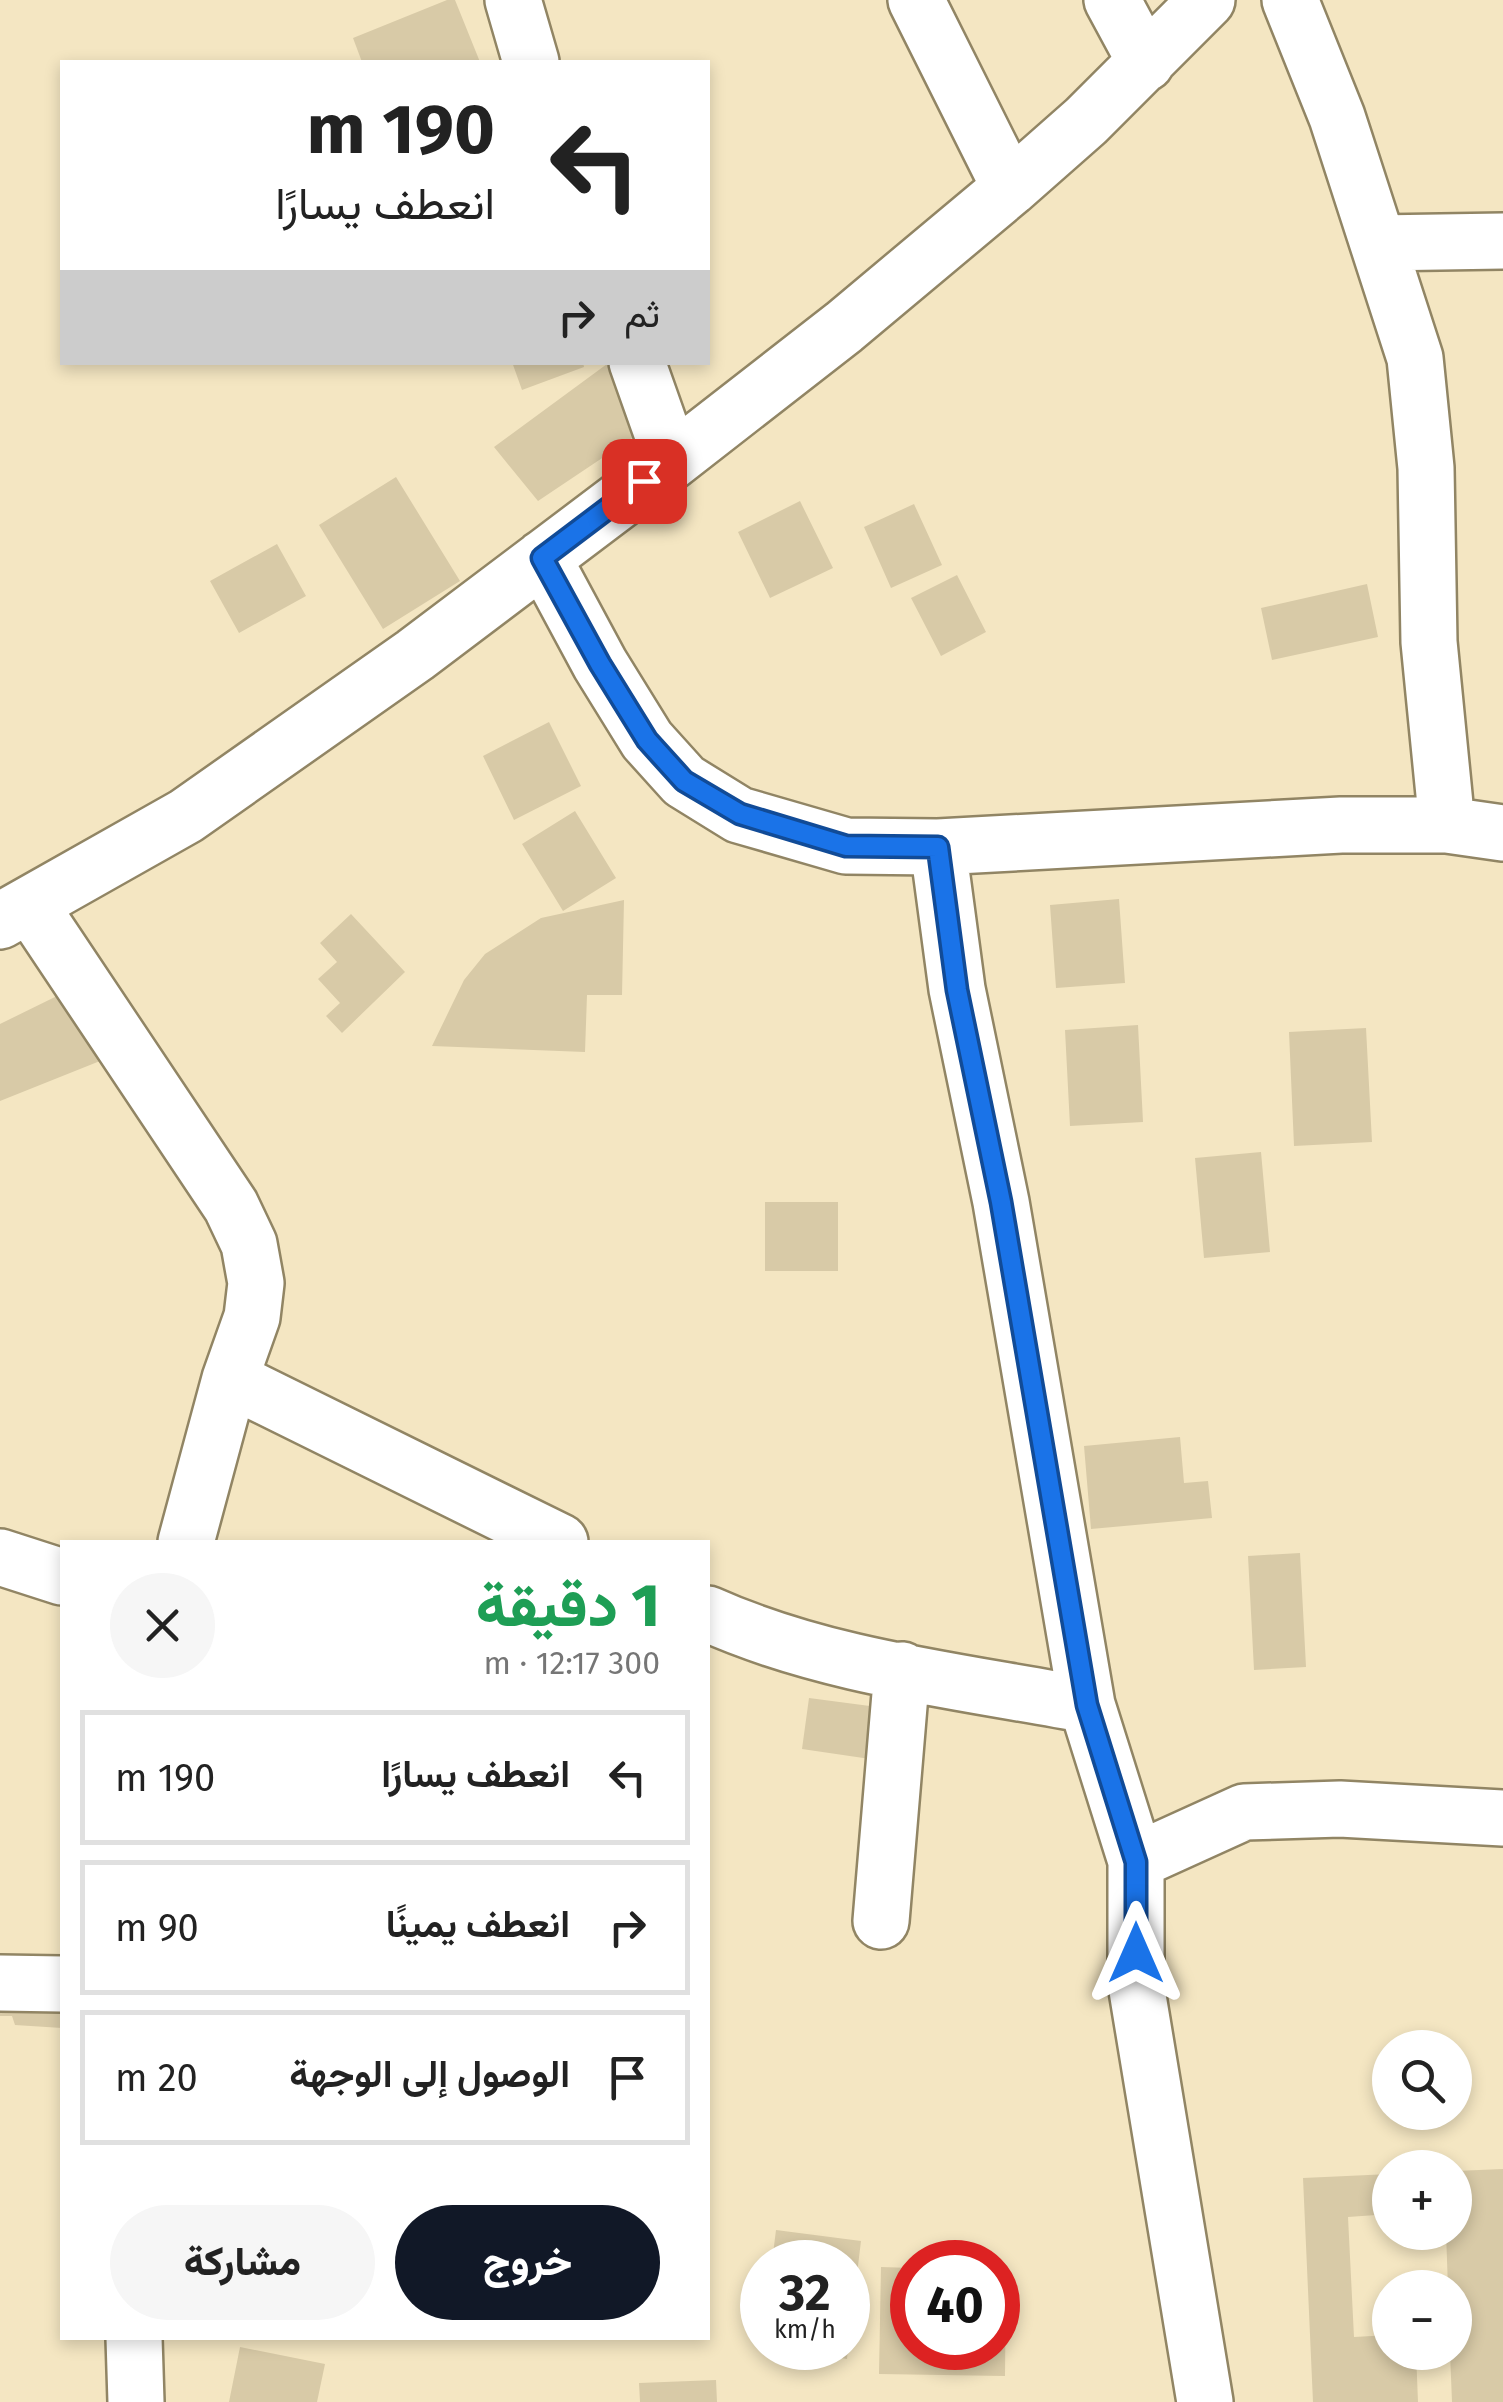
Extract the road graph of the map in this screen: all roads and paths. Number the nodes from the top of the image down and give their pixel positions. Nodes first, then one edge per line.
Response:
1 (513, 0) edge
2 (916, 0) edge
3 (1112, 0) edge
4 (1207, 0) edge
5 (1290, 0) edge
6 (531, 60) edge
7 (1146, 63) junction
8 (1010, 188) junction
9 (1503, 242) edge
10 (1378, 243) junction
11 (637, 365) edge
12 (672, 461) junction
13 (542, 558) junction
14 (1447, 825) junction
15 (1503, 833) edge
16 (938, 847) junction
17 (15, 913) edge
18 (230, 1379) junction
19 (187, 1540) edge
20 (556, 1540) edge
21 (0, 1558) edge
22 (60, 1575) edge
23 (710, 1615) edge
24 (902, 1670) junction
25 (1087, 1705) junction
26 (1503, 1818) edge
27 (1136, 1862) junction
28 (881, 1921) dead end
29 (0, 1983) edge
30 (60, 1984) edge
31 (134, 2340) edge
32 (136, 2402) edge
33 (1205, 2402) edge

1 - 6 street
2 - 8 street
3 - 7 street
4 - 7 street
5 - 10 street
7 - 8 street
8 - 12 street
9 - 10 street
10 - 14 street
11 - 12 street
12 - 13 street
13 - 16 street
13 - 17 street
14 - 15 street
14 - 16 street
16 - 25 street
17 - 18 street
18 - 19 street
18 - 20 street
21 - 22 street
23 - 24 street
24 - 25 street
24 - 28 street
25 - 27 street
26 - 27 street
27 - 33 street
29 - 30 street
31 - 32 street

